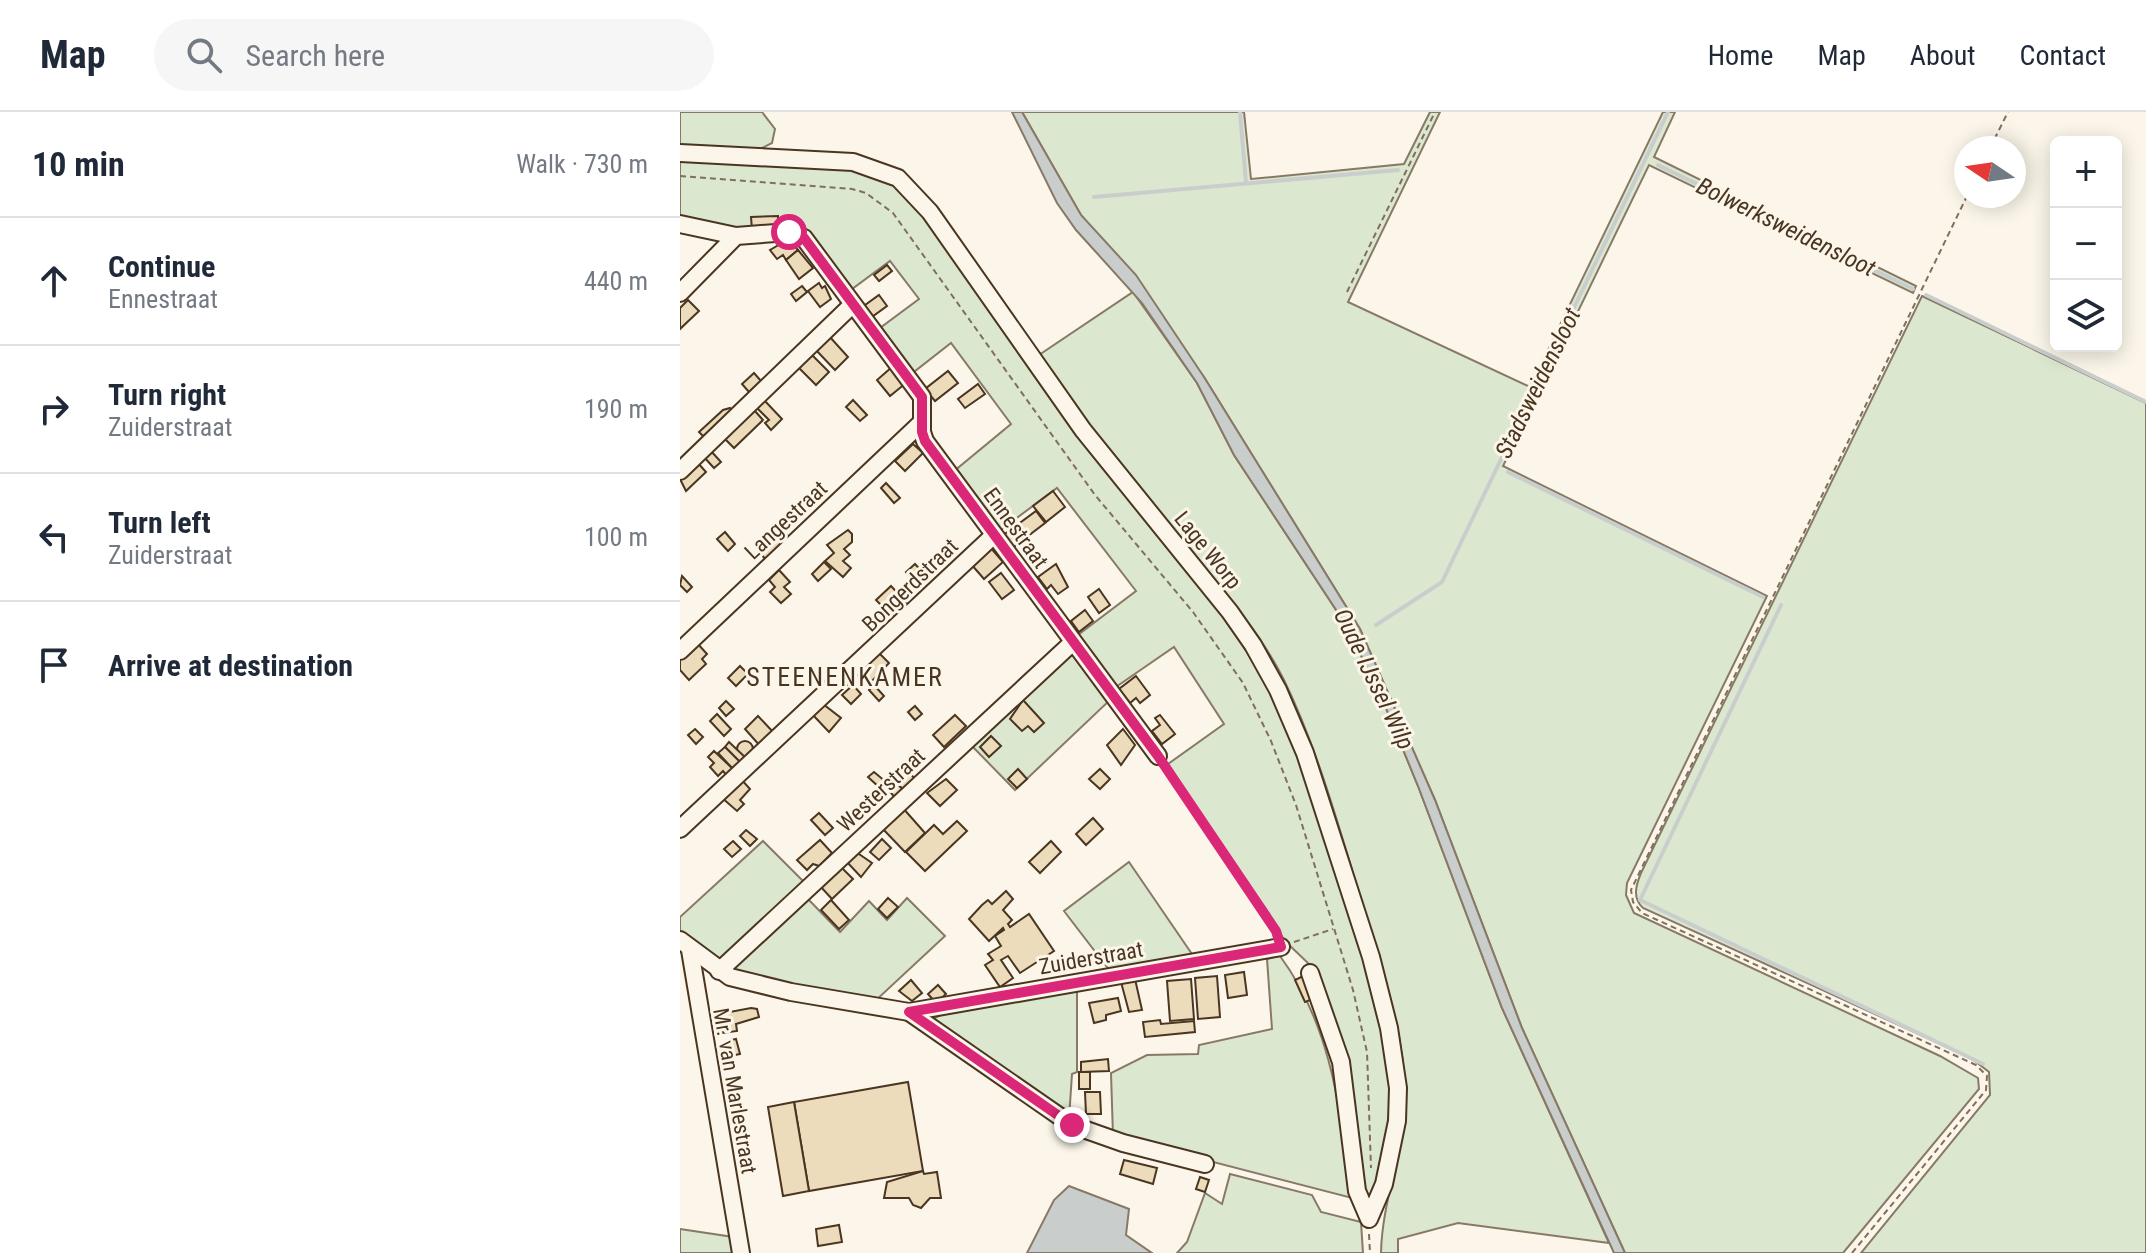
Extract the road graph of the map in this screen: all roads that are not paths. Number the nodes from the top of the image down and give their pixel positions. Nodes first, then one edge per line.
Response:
1 (680, 153) edge
2 (680, 224) edge
3 (736, 236) junction
4 (680, 293) edge
5 (852, 305) junction
6 (922, 422) junction
7 (680, 471) edge
8 (994, 535) junction
9 (1073, 642) junction
10 (680, 651) edge
11 (1158, 756) road end
12 (680, 829) edge
13 (685, 945) edge
14 (1281, 947) road end
15 (719, 971) junction
16 (1310, 973) dead end
17 (909, 1012) junction
18 (1205, 1164) dead end
19 (741, 1253) edge

1 - 16 street, Lage Worp
2 - 3 street, Ennestraat
3 - 4 street
3 - 5 street, Ennestraat
5 - 6 street, Ennestraat
5 - 7 street
6 - 8 street, Ennestraat
6 - 10 street, Langestraat
8 - 9 street, Ennestraat
8 - 12 street, Bongerdstraat
9 - 11 street, Ennestraat
9 - 15 street, Westerstraat
13 - 15 street, Zuiderstraat
13 - 19 street, Mr. van Marlestraat
14 - 17 street, Zuiderstraat
15 - 17 street, Zuiderstraat
17 - 18 street, Zuiderstraat

